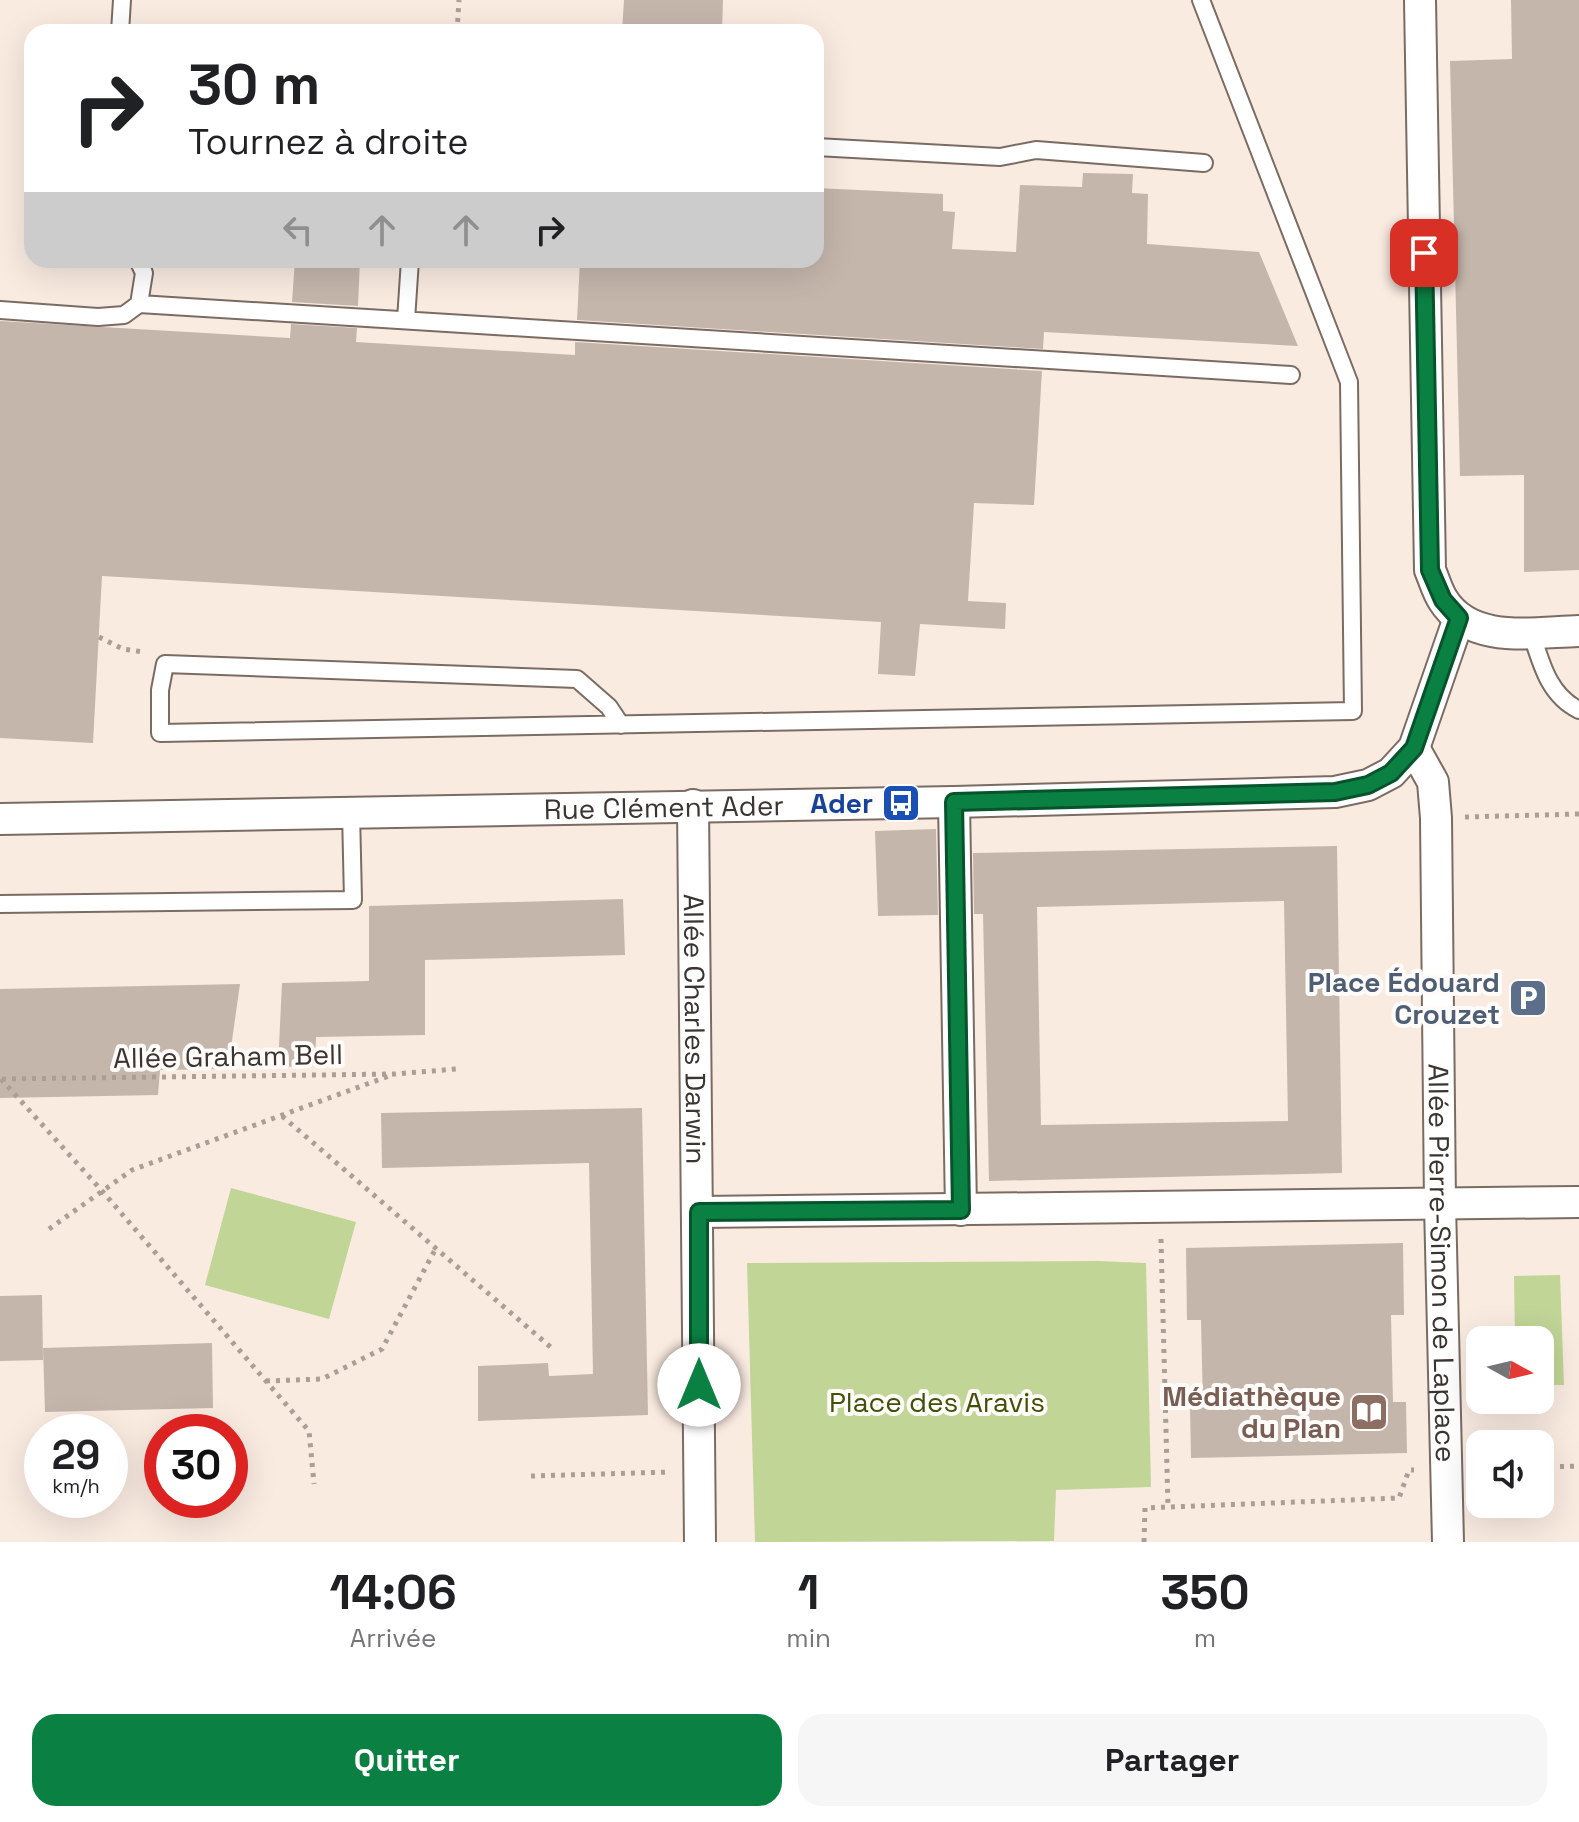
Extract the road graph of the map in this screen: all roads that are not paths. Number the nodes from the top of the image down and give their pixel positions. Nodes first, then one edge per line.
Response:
1 (122, 0) edge
2 (1201, 0) edge
3 (1420, 0) edge
4 (120, 24) edge
5 (824, 147) edge
6 (1204, 163) dead end
7 (142, 268) edge
8 (409, 268) edge
9 (139, 304) junction
10 (0, 310) edge
11 (406, 320) junction
12 (1291, 375) dead end
13 (1459, 618) junction
14 (1579, 631) edge
15 (1531, 632) junction
16 (1579, 710) edge
17 (621, 725) junction
18 (1414, 748) junction
19 (954, 802) junction
20 (693, 805) junction
21 (351, 812) junction
22 (0, 819) edge
23 (0, 904) edge
24 (1579, 1202) edge
25 (1440, 1204) junction
26 (961, 1210) junction
27 (699, 1212) junction
28 (700, 1542) edge
29 (1448, 1542) edge

1 - 4 lane
2 - 17 lane
3 - 13 street
5 - 6 lane
7 - 9 lane
8 - 11 lane
9 - 10 lane
9 - 11 lane
11 - 12 lane
13 - 15 street
13 - 18 street, Rue Clément Ader
14 - 15 street
15 - 16 lane
17 - 17 lane
18 - 19 street, Rue Clément Ader
18 - 25 street, Allée Pierre-Simon de Laplace
19 - 20 street, Rue Clément Ader
19 - 26 street
20 - 21 street, Rue Clément Ader
20 - 27 street, Allée Charles Darwin
21 - 22 street, Rue Clément Ader
21 - 23 lane
24 - 25 street
25 - 26 street
25 - 29 street, Allée Pierre-Simon de Laplace
26 - 27 street
27 - 28 street, Allée Charles Darwin

